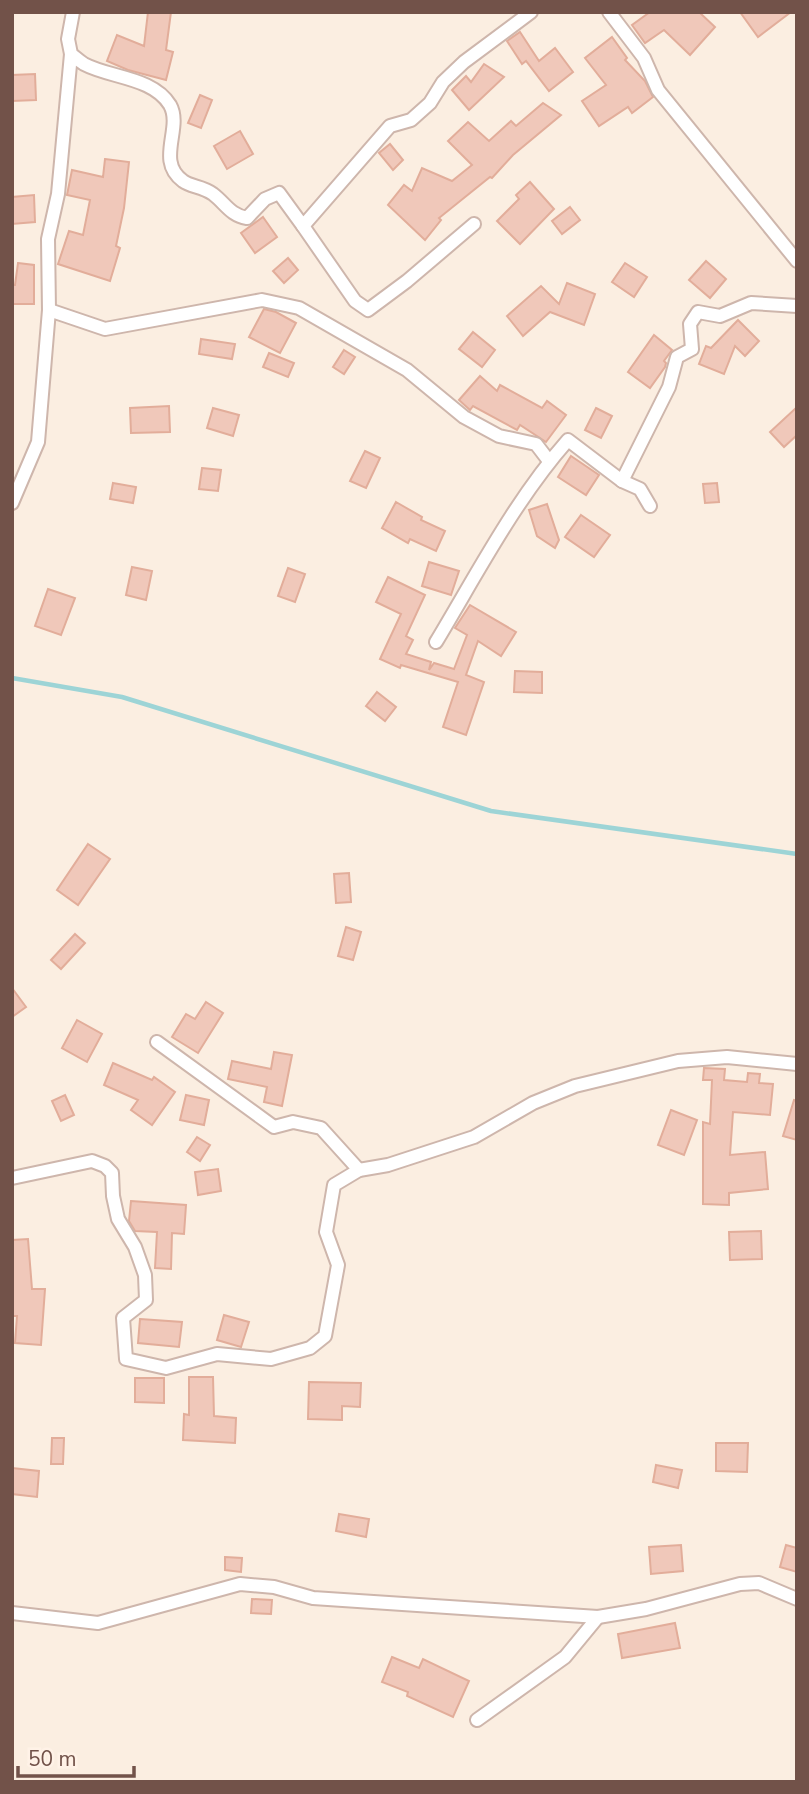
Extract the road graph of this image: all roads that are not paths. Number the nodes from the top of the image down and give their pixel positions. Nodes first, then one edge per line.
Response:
1 (73, 12) edge
2 (531, 12) edge
3 (609, 12) edge
4 (71, 54) junction
5 (474, 224) dead end
6 (303, 226) junction
7 (797, 261) edge
8 (797, 306) edge
9 (49, 310) junction
10 (549, 461) junction
11 (622, 481) junction
12 (12, 503) edge
13 (650, 506) dead end
14 (436, 642) dead end
15 (157, 1042) dead end
16 (797, 1064) edge
17 (359, 1170) junction
18 (12, 1178) edge
19 (797, 1598) edge
20 (12, 1613) edge
21 (598, 1617) junction
22 (477, 1720) dead end

1 - 4 street
2 - 6 street
3 - 7 street
4 - 6 street
4 - 9 street
5 - 6 street
8 - 11 street
9 - 10 street
9 - 12 street
10 - 11 street
10 - 14 street
11 - 13 street
15 - 17 street
16 - 17 street
17 - 18 street
19 - 21 street
20 - 21 street
21 - 22 street

